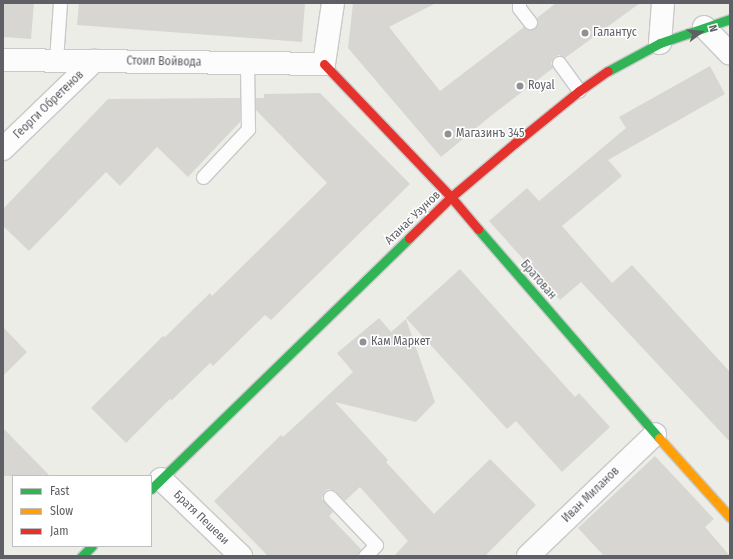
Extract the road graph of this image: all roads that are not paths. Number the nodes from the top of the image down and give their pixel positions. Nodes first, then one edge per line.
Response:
1 (60, 3) edge
2 (333, 3) edge
3 (519, 3) edge
4 (663, 3) edge
5 (730, 19) edge
6 (530, 22) dead end
7 (704, 27) junction
8 (660, 43) junction
9 (730, 54) edge
10 (3, 60) edge
11 (56, 60) junction
12 (94, 61) junction
13 (247, 63) junction
14 (559, 63) dead end
15 (324, 64) junction
16 (579, 91) junction
17 (3, 149) edge
18 (203, 177) dead end
19 (451, 197) junction
20 (655, 434) junction
21 (156, 484) edge
22 (330, 497) dead end
23 (730, 517) edge
24 (91, 547) edge
25 (82, 556) edge
26 (241, 556) edge
27 (366, 556) edge
28 (528, 556) edge

1 - 11 lane
2 - 15 street
3 - 6 lane
4 - 8 street
5 - 7 street, Атанас Узунов
7 - 8 street, Атанас Узунов
7 - 9 street
8 - 16 street, Атанас Узунов
10 - 11 street, Стоил Войвода
11 - 12 street, Стоил Войвода
12 - 13 street, Стоил Войвода
12 - 17 street, Георги Обретенов
13 - 15 street, Стоил Войвода
13 - 18 lane
14 - 16 lane
15 - 19 street, Братован
16 - 19 street, Атанас Узунов
19 - 20 street, Братован
19 - 21 street, Атанас Узунов
20 - 23 street, Братован
20 - 28 street, Иван Миланов
21 - 26 street, Братя Пешеви
22 - 27 lane
24 - 25 street

